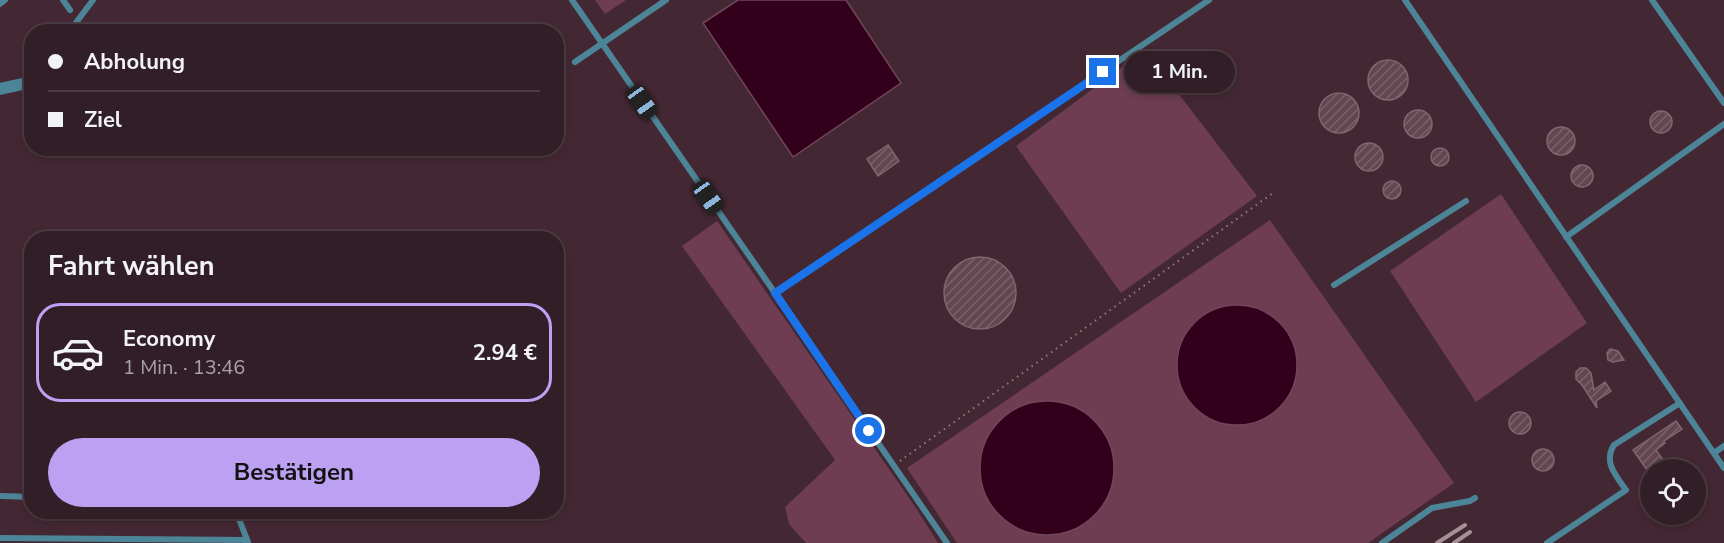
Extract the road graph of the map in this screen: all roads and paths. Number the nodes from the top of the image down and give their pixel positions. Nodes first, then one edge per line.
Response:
1 (6, 0) edge
2 (63, 0) edge
3 (93, 0) edge
4 (572, 0) edge
5 (666, 0) edge
6 (1209, 0) edge
7 (1405, 0) edge
8 (1652, 0) edge
9 (0, 4) edge
10 (70, 10) dead end
11 (75, 24) edge
12 (602, 44) junction
13 (575, 62) dead end
14 (24, 84) edge
15 (0, 89) edge
16 (1724, 102) edge
17 (1724, 124) edge
18 (1273, 193) dead end
19 (1466, 201) dead end
20 (1566, 237) junction
21 (1334, 285) dead end
22 (775, 293) junction
23 (1680, 403) junction
24 (1724, 447) edge
25 (1714, 453) junction
26 (893, 465) junction
27 (1724, 468) edge
28 (0, 496) edge
29 (24, 497) edge
30 (1474, 498) dead end
31 (239, 519) edge
32 (0, 538) edge
33 (247, 542) edge
34 (947, 543) edge
35 (1382, 543) edge
36 (1546, 543) edge

1 - 9 lane
2 - 10 lane
3 - 11 lane
4 - 12 lane
5 - 12 lane
6 - 22 lane
7 - 20 lane
8 - 16 lane
12 - 13 lane
12 - 22 lane
14 - 15 street
17 - 20 lane
18 - 26 path
19 - 21 lane
20 - 23 lane
22 - 26 lane
23 - 25 lane
23 - 36 lane
24 - 25 lane
25 - 27 lane
26 - 34 lane
28 - 29 lane
30 - 35 lane
31 - 33 lane
32 - 33 lane

